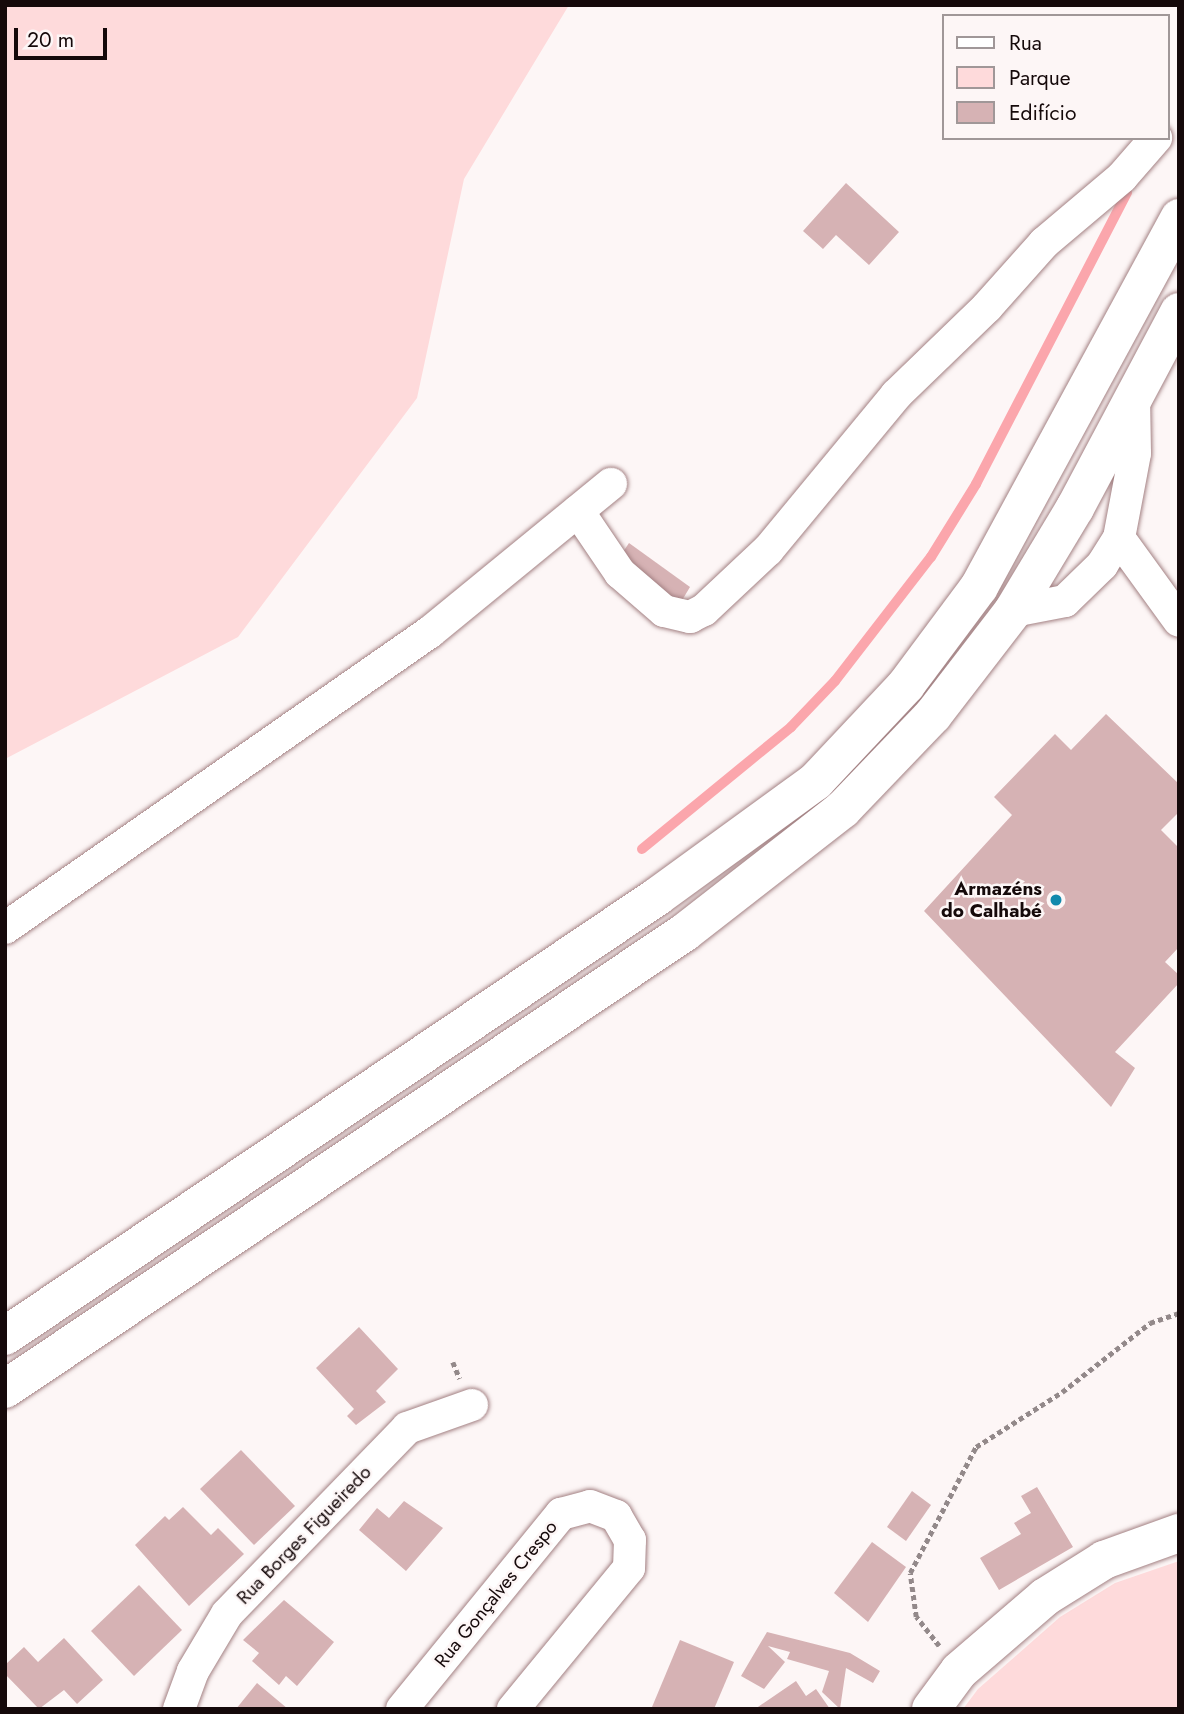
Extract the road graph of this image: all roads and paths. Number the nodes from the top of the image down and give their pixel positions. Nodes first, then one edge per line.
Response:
1 (1153, 140) edge
2 (1179, 218) edge
3 (1179, 312) edge
4 (1134, 398) junction
5 (611, 484) dead end
6 (578, 511) junction
7 (1119, 538) junction
8 (1013, 611) junction
9 (1179, 621) edge
10 (5, 928) edge
11 (1179, 1313) edge
12 (5, 1336) edge
13 (5, 1389) edge
14 (472, 1405) dead end
15 (1179, 1533) edge
16 (959, 1671) junction
17 (179, 1709) edge
18 (402, 1709) edge
19 (513, 1709) edge
20 (930, 1709) edge

1 - 6 street
2 - 12 main road
3 - 4 main road
4 - 7 street
4 - 8 main road
5 - 6 street
6 - 10 street
7 - 8 street
7 - 9 street
8 - 13 main road
11 - 16 path
14 - 17 street, Rua Borges Figueiredo
15 - 16 main road
16 - 20 main road
18 - 19 street, Rua Gonçalves Crespo

